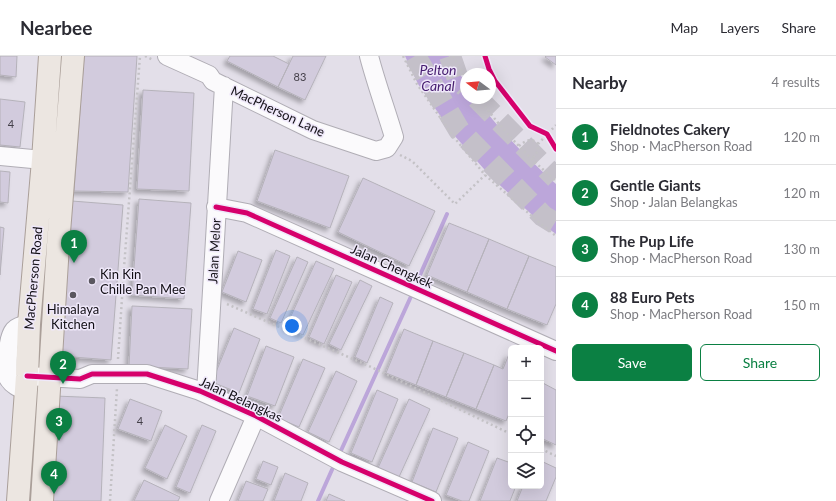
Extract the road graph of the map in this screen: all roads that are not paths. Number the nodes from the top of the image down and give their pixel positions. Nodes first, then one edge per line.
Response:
1 (50, 56) edge
2 (73, 56) edge
3 (152, 56) edge
4 (167, 56) edge
5 (369, 56) edge
6 (219, 84) junction
7 (0, 156) edge
8 (43, 160) junction
9 (216, 207) junction
10 (556, 351) edge
11 (50, 372) junction
12 (27, 377) junction
13 (206, 392) junction
14 (256, 416) junction
15 (409, 497) edge
16 (18, 501) edge
17 (42, 501) edge
18 (219, 501) edge
19 (432, 501) edge

1 - 8 main road, MacPherson Road
2 - 11 main road, MacPherson Road
3 - 6 street, MacPherson Lane
4 - 6 street, MacPherson Lane
5 - 6 street, MacPherson Lane
6 - 9 street, Jalan Melor
7 - 8 street
8 - 12 main road, MacPherson Road
9 - 10 street, Jalan Chengkek
9 - 13 street, Jalan Melor
11 - 12 street, Jalan Belangkas
11 - 13 street, Jalan Belangkas
11 - 17 main road, MacPherson Road
12 - 16 main road, MacPherson Road
13 - 14 street, Jalan Belangkas
14 - 15 street, Jalan Belangkas
14 - 18 street
15 - 19 street, Jalan Belangkas

